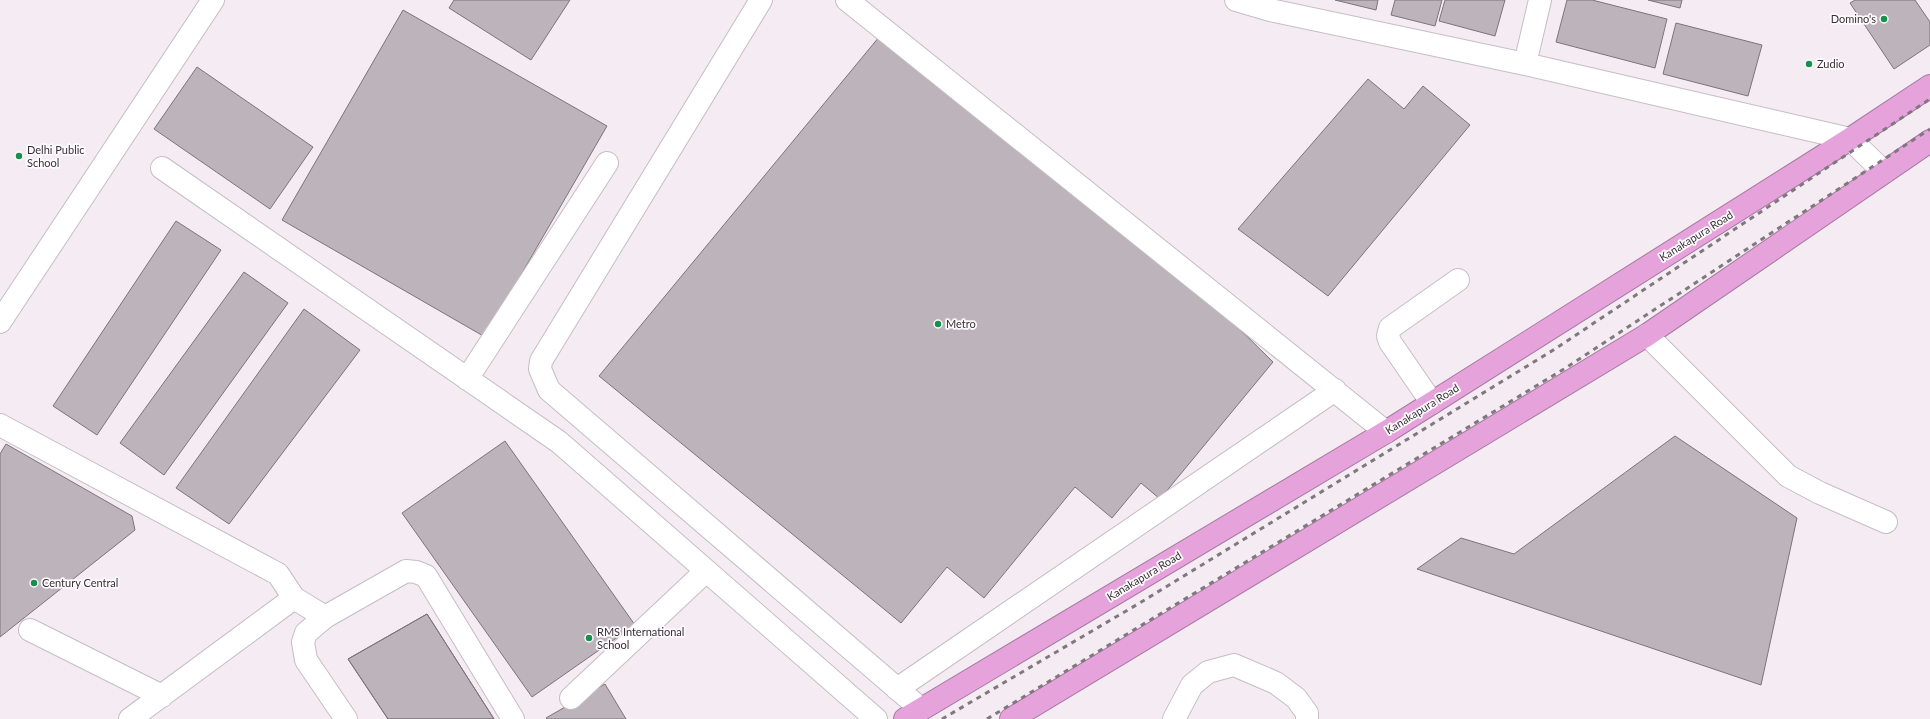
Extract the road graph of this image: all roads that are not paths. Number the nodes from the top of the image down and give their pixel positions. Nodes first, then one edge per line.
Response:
1 (213, 0) edge
2 (761, 0) edge
3 (847, 0) edge
4 (1236, 0) edge
5 (1540, 0) edge
6 (1271, 5) edge
7 (1525, 64) junction
8 (1930, 86) edge
9 (1850, 139) junction
10 (1930, 140) edge
11 (607, 163) dead end
12 (162, 168) dead end
13 (1884, 172) junction
14 (1458, 280) dead end
15 (0, 322) edge
16 (1647, 336) junction
17 (467, 379) junction
18 (1335, 390) junction
19 (1432, 403) junction
20 (0, 425) edge
21 (1386, 432) junction
22 (1886, 522) dead end
23 (706, 571) junction
24 (294, 598) junction
25 (325, 617) junction
26 (30, 630) dead end
27 (897, 689) junction
28 (162, 696) junction
29 (571, 698) dead end
30 (913, 714) edge
31 (130, 719) edge
32 (346, 719) edge
33 (513, 719) edge
34 (876, 719) edge
35 (1011, 719) edge
36 (1174, 719) edge
37 (1307, 719) edge

1 - 15 street
2 - 27 street
3 - 18 street
4 - 6 street
5 - 7 street
6 - 7 street
7 - 9 street
8 - 9 highway, Kanakapura Road
9 - 13 street
9 - 19 highway, Kanakapura Road
10 - 13 highway
11 - 17 street
12 - 17 street
13 - 16 highway
14 - 19 street
16 - 22 street
16 - 35 highway
17 - 23 street
18 - 21 street
18 - 27 street
19 - 21 highway, Kanakapura Road
20 - 24 street
21 - 30 highway, Kanakapura Road
23 - 29 street
23 - 34 street
24 - 25 street
24 - 28 street
25 - 32 street
25 - 33 street
26 - 28 street
27 - 30 street
28 - 31 street
36 - 37 street

